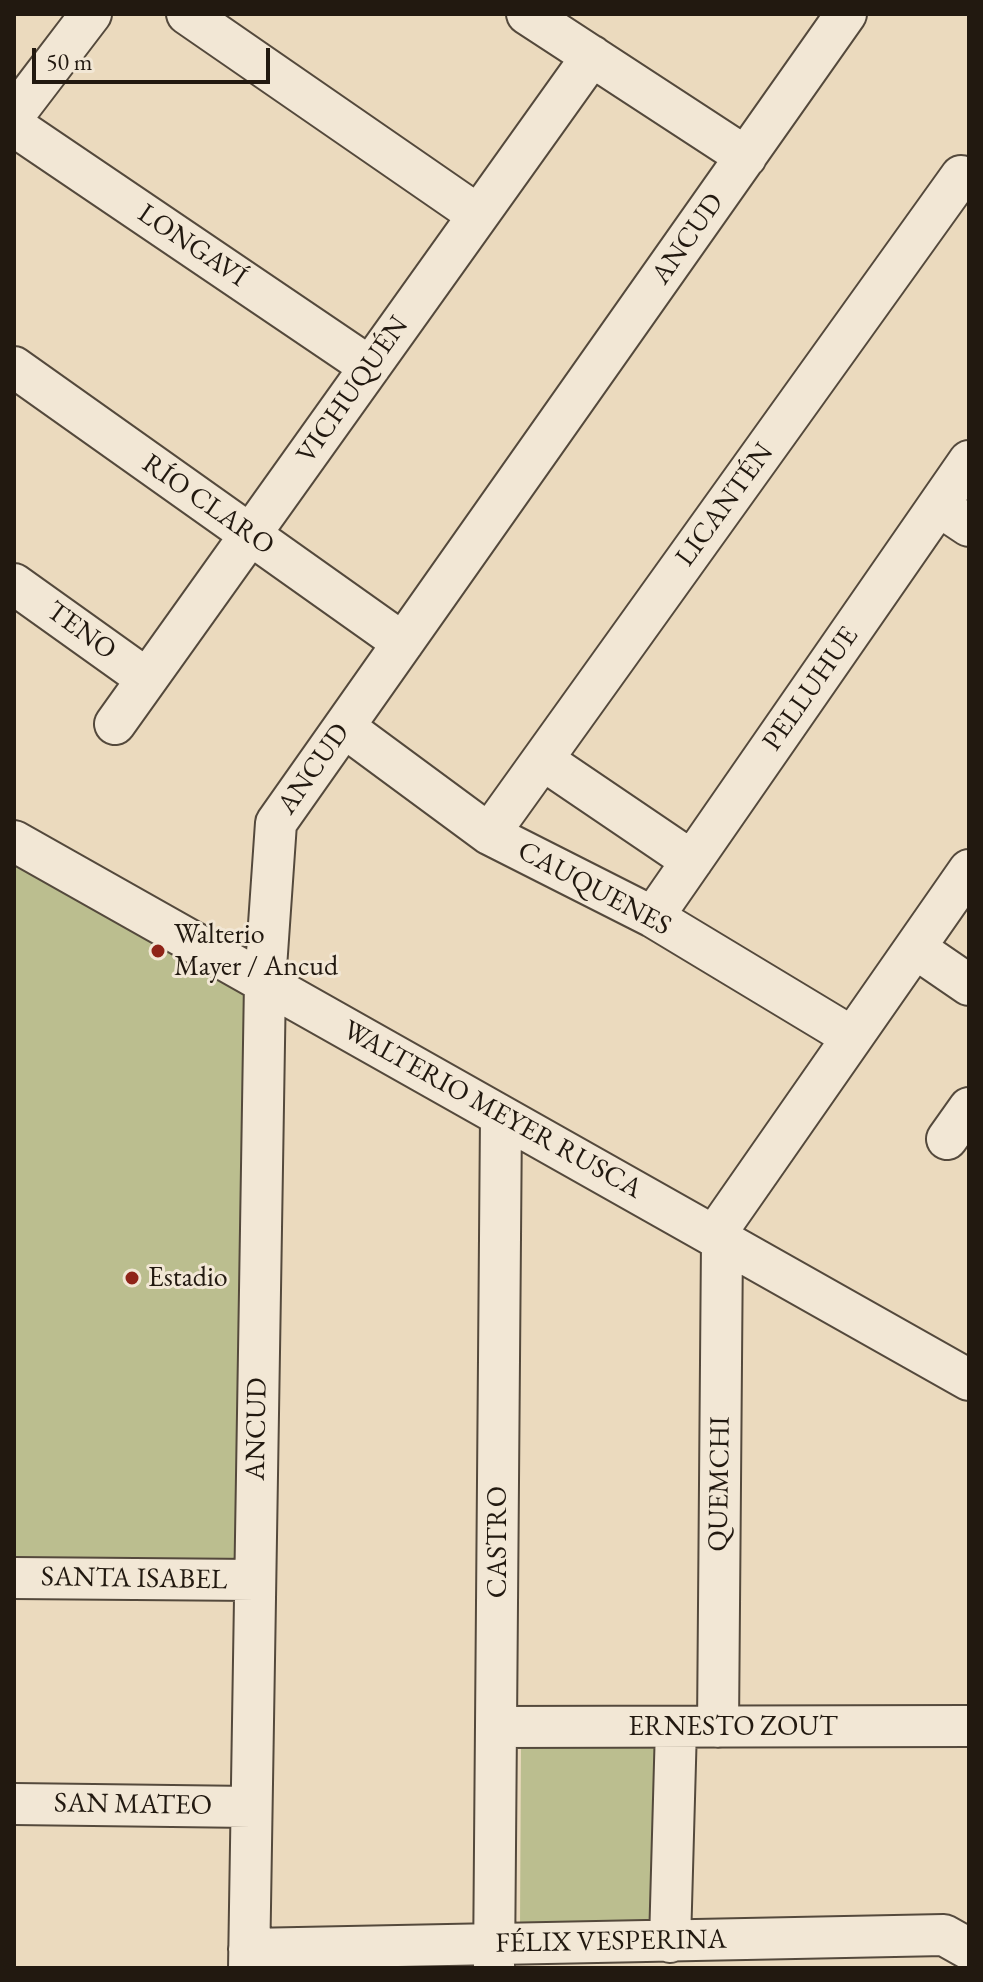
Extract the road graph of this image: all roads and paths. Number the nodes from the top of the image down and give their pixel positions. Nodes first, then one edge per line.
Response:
1 (187, 14) edge
2 (527, 14) edge
3 (846, 14) edge
4 (83, 17) edge
5 (592, 56) junction
6 (14, 115) edge
7 (14, 126) edge
8 (746, 157) junction
9 (965, 179) edge
10 (478, 215) junction
11 (14, 367) edge
12 (370, 367) junction
13 (969, 461) edge
14 (954, 516) edge
15 (250, 535) junction
16 (14, 584) edge
17 (403, 643) junction
18 (147, 679) junction
19 (115, 724) dead end
20 (344, 727) junction
21 (543, 760) junction
22 (489, 834) junction
23 (14, 841) edge
24 (692, 861) junction
25 (969, 870) edge
26 (653, 917) junction
27 (915, 948) junction
28 (265, 982) junction
29 (969, 985) edge
30 (852, 1037) junction
31 (501, 1116) junction
32 (718, 1238) junction
33 (969, 1380) edge
34 (14, 1578) edge
35 (255, 1580) junction
36 (969, 1726) edge
37 (497, 1727) junction
38 (676, 1727) junction
39 (718, 1727) junction
40 (14, 1804) edge
41 (251, 1807) junction
42 (670, 1942) junction
43 (953, 1951) edge
44 (726, 1955) edge
45 (494, 1956) edge
46 (249, 1958) edge

1 - 10 street
2 - 5 street
3 - 8 street, ANCUD
4 - 6 street
5 - 8 street
5 - 10 street, VICHUQUÉN
7 - 12 street, LONGAVÍ
8 - 17 street, ANCUD
9 - 21 street, LICANTÉN
10 - 12 street, VICHUQUÉN
11 - 15 street, RÍO CLARO
12 - 15 street, VICHUQUÉN
13 - 14 street, PELLUHUE
14 - 24 street, PELLUHUE
15 - 17 street, RÍO CLARO
15 - 18 street, VICHUQUÉN
16 - 18 street, TENO
17 - 20 street, ANCUD
18 - 19 street, VICHUQUÉN
20 - 22 street, CAUQUENES
20 - 28 street, ANCUD
21 - 22 street, LICANTÉN
21 - 24 street
22 - 26 street, CAUQUENES
23 - 28 street, WALTERIO MEYER RUSCA
24 - 26 street, PELLUHUE
25 - 27 street
26 - 30 street, CAUQUENES
27 - 29 street
27 - 30 street
28 - 31 street, WALTERIO MEYER RUSCA
28 - 35 street, ANCUD
30 - 32 street
31 - 32 street, WALTERIO MEYER RUSCA
31 - 37 street, CASTRO
32 - 33 street, WALTERIO MEYER RUSCA
32 - 39 street, QUEMCHI
34 - 35 street, SANTA ISABEL
35 - 41 street, ANCUD
36 - 39 street, ERNESTO ZOUT
37 - 38 street, ERNESTO ZOUT
37 - 45 street, CASTRO
38 - 39 street, ERNESTO ZOUT
38 - 42 street
40 - 41 street, SAN MATEO
41 - 46 street, ANCUD
42 - 44 street, FÉLIX VESPERINA
42 - 45 street, FÉLIX VESPERINA
43 - 44 street, FÉLIX VESPERINA
45 - 46 street, FÉLIX VESPERINA

